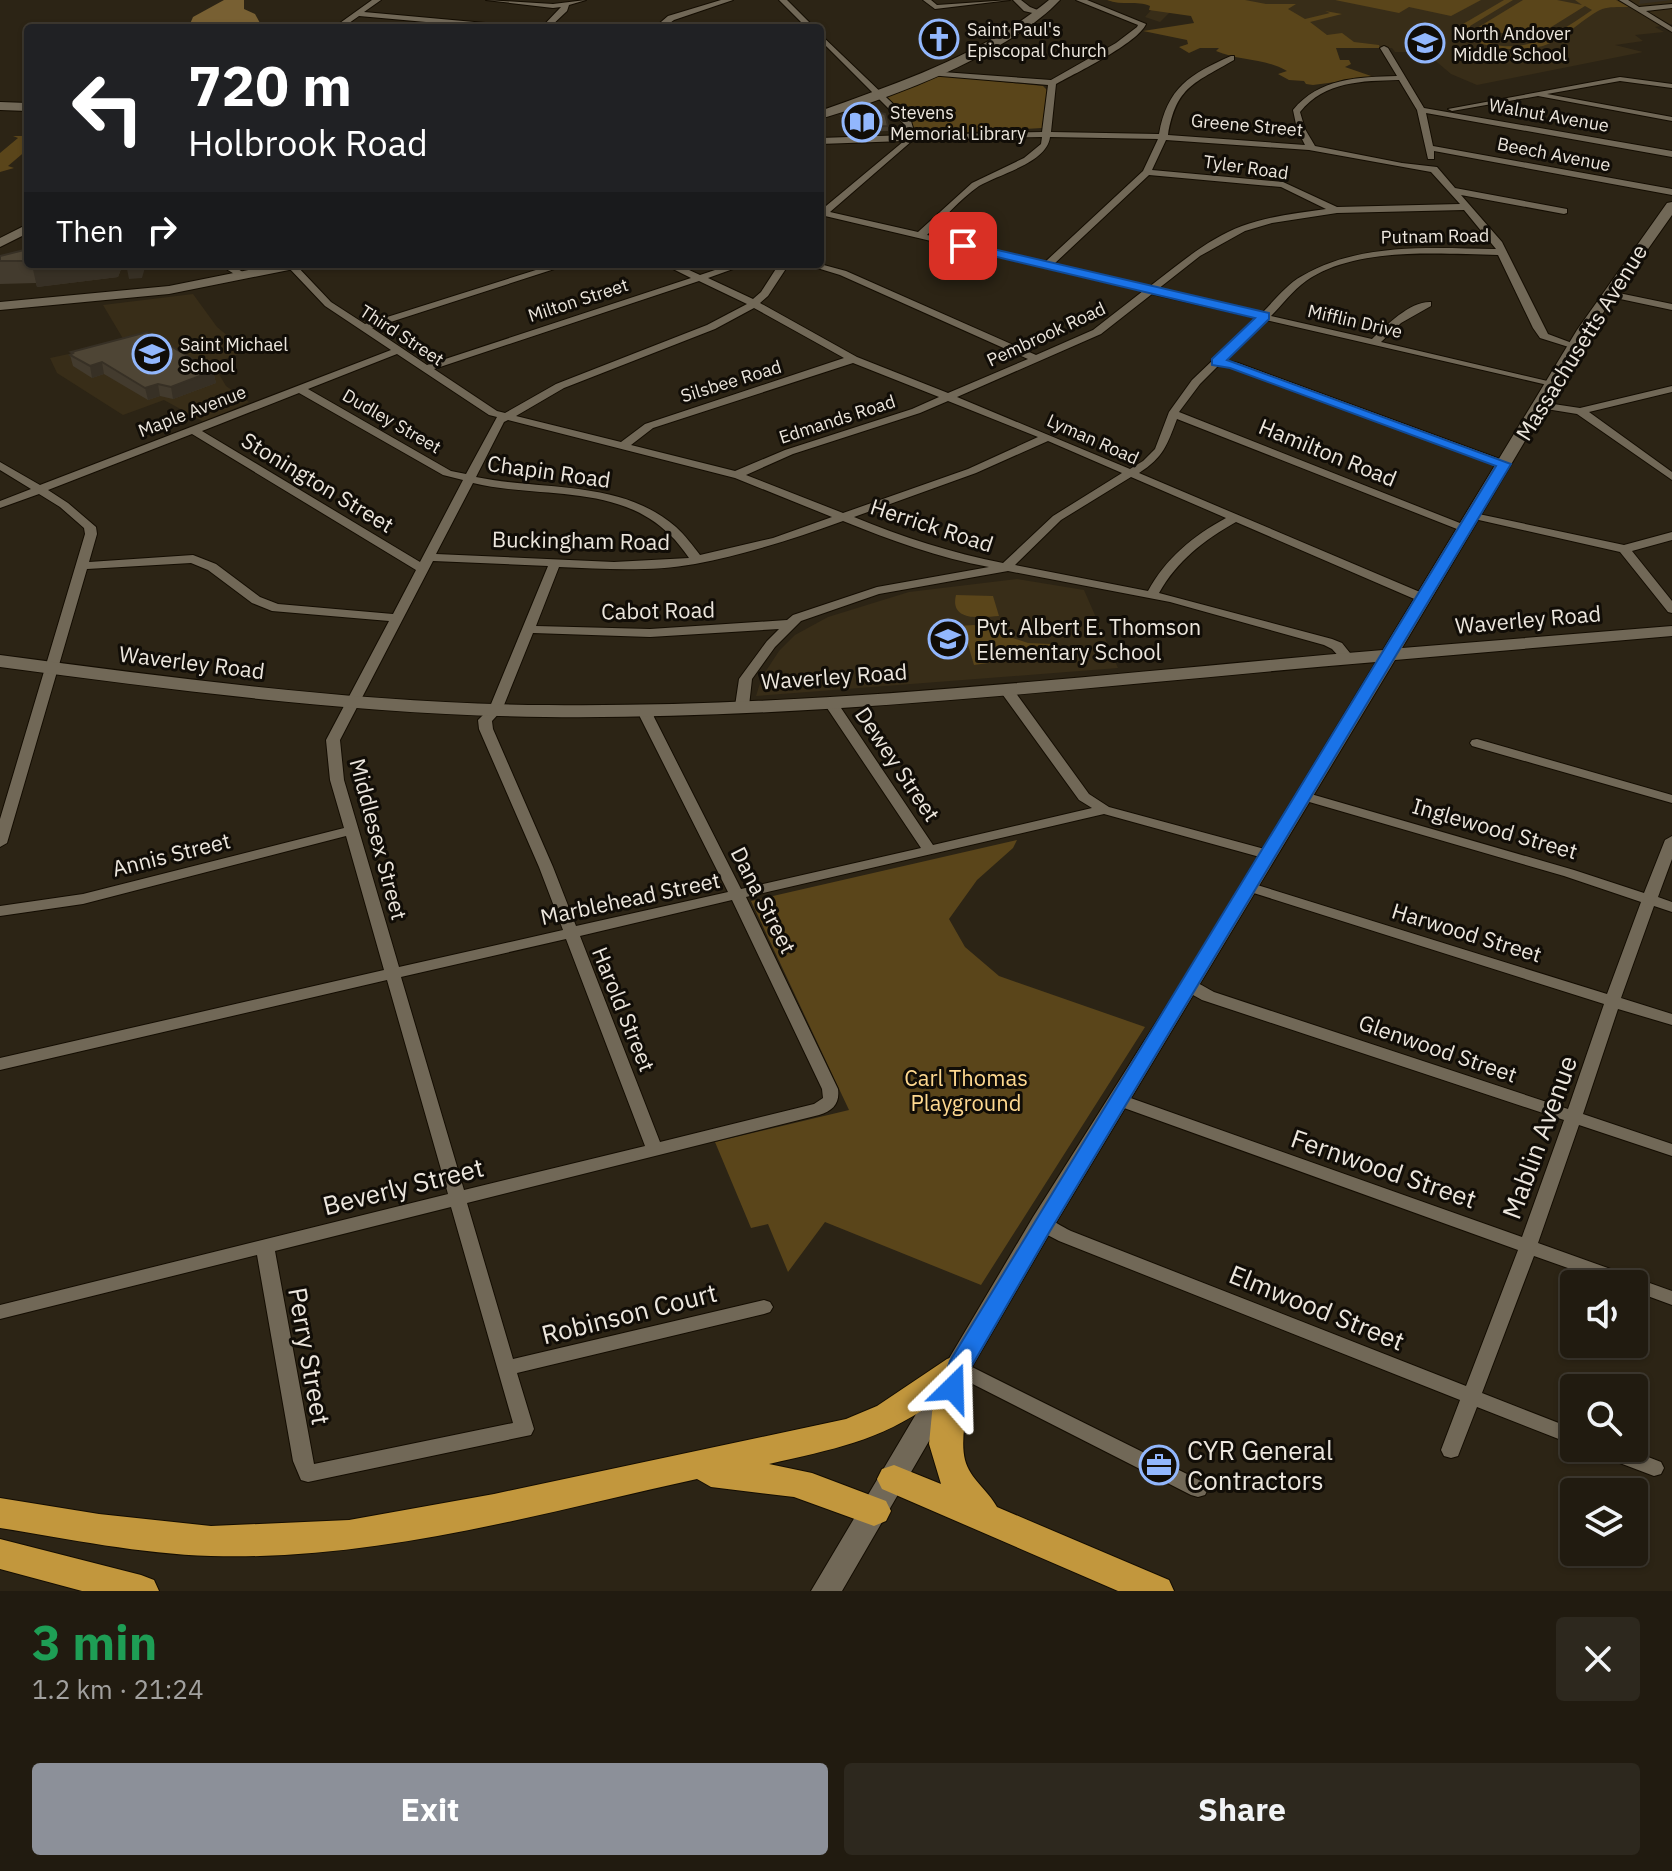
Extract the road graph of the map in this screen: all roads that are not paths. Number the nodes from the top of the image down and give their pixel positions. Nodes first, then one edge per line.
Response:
1 (377, 0) edge
2 (490, 0) edge
3 (582, 0) edge
4 (729, 0) edge
5 (783, 0) edge
6 (927, 0) edge
7 (1006, 0) edge
8 (1017, 0) edge
9 (1055, 0) edge
10 (1080, 0) edge
11 (1623, 0) edge
12 (565, 5) junction
13 (1672, 6) edge
14 (1639, 9) junction
15 (1041, 13) junction
16 (357, 14) junction
17 (343, 24) edge
18 (473, 24) edge
19 (549, 24) edge
20 (663, 24) edge
21 (807, 24) edge
22 (1672, 30) edge
23 (824, 40) edge
24 (1384, 48) dead end
25 (1231, 58) dead end
26 (929, 73) junction
27 (1402, 78) junction
28 (1052, 83) junction
29 (1672, 86) edge
30 (878, 94) junction
31 (1536, 95) junction
32 (0, 106) edge
33 (24, 107) edge
34 (1421, 110) junction
35 (1445, 112) junction
36 (824, 114) edge
37 (1672, 119) edge
38 (1047, 132) junction
39 (1163, 137) junction
40 (910, 138) junction
41 (824, 141) edge
42 (1430, 148) junction
43 (1312, 149) junction
44 (1672, 154) edge
45 (1434, 169) junction
46 (1147, 172) junction
47 (1450, 190) junction
48 (1672, 192) edge
49 (1672, 206) edge
50 (1466, 207) junction
51 (1337, 210) junction
52 (1564, 211) dead end
53 (824, 213) edge
54 (824, 215) edge
55 (24, 230) edge
56 (921, 235) junction
57 (0, 243) edge
58 (1502, 252) junction
59 (1048, 265) junction
60 (230, 268) edge
61 (281, 268) edge
62 (297, 268) edge
63 (552, 268) edge
64 (677, 268) edge
65 (729, 268) edge
66 (782, 268) edge
67 (824, 268) edge
68 (244, 276) junction
69 (698, 278) junction
70 (1152, 290) junction
71 (1609, 294) junction
72 (753, 304) junction
73 (1428, 304) dead end
74 (0, 306) edge
75 (1672, 307) edge
76 (1264, 316) junction
77 (363, 328) junction
78 (1375, 342) junction
79 (1575, 346) junction
80 (397, 351) junction
81 (1035, 358) junction
82 (853, 359) junction
83 (1217, 362) junction
84 (425, 369) junction
85 (1552, 385) junction
86 (300, 389) junction
87 (1672, 389) edge
88 (949, 397) junction
89 (1540, 405) junction
90 (1580, 411) junction
91 (1174, 414) junction
92 (505, 416) junction
93 (193, 430) junction
94 (1046, 438) junction
95 (624, 445) junction
96 (1504, 464) junction
97 (0, 465) edge
98 (1129, 474) junction
99 (736, 475) junction
100 (1672, 477) edge
101 (468, 480) junction
102 (38, 489) junction
103 (0, 505) edge
104 (843, 516) junction
105 (1235, 518) junction
106 (1470, 522) junction
107 (1672, 536) edge
108 (1624, 549) junction
109 (429, 557) junction
110 (697, 559) junction
111 (555, 563) junction
112 (82, 566) junction
113 (1005, 568) junction
114 (423, 569) junction
115 (1152, 594) junction
116 (1423, 598) junction
117 (1672, 609) edge
118 (398, 618) junction
119 (791, 624) junction
120 (527, 629) junction
121 (1672, 631) edge
122 (1390, 655) junction
123 (1348, 658) junction
124 (0, 661) edge
125 (53, 668) junction
126 (1005, 688) junction
127 (830, 702) junction
128 (353, 703) junction
129 (742, 706) junction
130 (646, 709) junction
131 (495, 710) junction
132 (1477, 743) dead end
133 (1304, 796) junction
134 (1672, 799) edge
135 (1104, 810) junction
136 (351, 830) junction
137 (1672, 840) edge
138 (0, 843) edge
139 (930, 851) junction
140 (1267, 854) junction
141 (1249, 887) junction
142 (737, 896) junction
143 (1650, 899) junction
144 (1672, 907) edge
145 (0, 911) edge
146 (570, 934) junction
147 (393, 974) junction
148 (1190, 986) junction
149 (1612, 1001) junction
150 (1672, 1020) edge
151 (0, 1064) edge
152 (1119, 1100) junction
153 (819, 1109) joint
154 (1573, 1116) junction
155 (655, 1150) junction
156 (1672, 1150) edge
157 (458, 1199) junction
158 (1042, 1224) junction
159 (1528, 1246) junction
160 (265, 1247) junction
161 (1595, 1270) edge
162 (1648, 1289) edge
163 (1672, 1298) edge
164 (764, 1307) dead end
165 (0, 1312) edge
166 (506, 1368) junction
167 (958, 1368) junction
168 (1470, 1398) junction
169 (524, 1429) joint
170 (1560, 1432) edge
171 (1451, 1450) dead end
172 (1639, 1462) edge
173 (1654, 1468) dead end
174 (679, 1471) junction
175 (894, 1479) junction
176 (1198, 1489) dead end
177 (874, 1511) junction
178 (0, 1513) edge
179 (989, 1518) junction
180 (0, 1554) edge
181 (141, 1591) edge
182 (826, 1591) edge
183 (1156, 1591) edge

1 - 16 street
2 - 12 street
3 - 12 street
4 - 20 street
5 - 21 street
6 - 7 street
8 - 15 street
9 - 15 main road
10 - 28 street
11 - 14 street
12 - 19 street
13 - 14 street
14 - 22 street
15 - 26 main road
16 - 17 street
16 - 18 street
23 - 30 street
24 - 27 street
25 - 39 street
26 - 28 street
26 - 30 main road
27 - 34 street
27 - 43 street
28 - 38 street
29 - 31 street
30 - 36 main road
30 - 40 street
31 - 35 street
31 - 37 street
32 - 33 main road
34 - 35 street, Walnut Avenue
34 - 42 street
35 - 44 street, Walnut Avenue
38 - 39 street, Greene Street
38 - 40 street, Greene Street
38 - 56 street
39 - 43 street, Greene Street
39 - 46 street
40 - 41 street, Greene Street
40 - 53 street
42 - 45 street
42 - 48 street, Beech Avenue
43 - 45 street, Greene Street
45 - 47 street
46 - 51 street, Tyler Road
46 - 59 street
47 - 50 street
47 - 52 street
49 - 71 main road, Massachusetts Avenue
50 - 51 street, Pembrook Road
50 - 58 street
51 - 70 street, Pembrook Road
54 - 56 street, Mifflin Drive
55 - 57 main road
56 - 59 street, Mifflin Drive
58 - 76 street, Putnam Road
58 - 79 street
59 - 70 street, Mifflin Drive
60 - 68 street
61 - 68 main road
62 - 77 street, Third Street
63 - 77 street
64 - 69 street, Lyman Road
65 - 69 street, Milton Street
66 - 72 street
67 - 81 street
68 - 74 main road
69 - 72 street, Lyman Road
69 - 84 street, Milton Street
70 - 76 street, Mifflin Drive
70 - 81 street, Pembrook Road
71 - 75 street
71 - 79 main road, Massachusetts Avenue
72 - 82 street, Lyman Road
72 - 92 street
73 - 78 street
76 - 78 street, Mifflin Drive
76 - 83 street, Putnam Road
77 - 80 street, Third Street
78 - 85 street, Mifflin Drive
79 - 85 main road, Massachusetts Avenue
80 - 84 street, Third Street
80 - 86 street, Maple Avenue
81 - 88 street, Pembrook Road
82 - 88 street, Lyman Road
82 - 95 street, Silsbee Road
83 - 91 street, Putnam Road
83 - 96 street
84 - 92 street, Third Street
85 - 89 main road, Massachusetts Avenue
86 - 93 street, Maple Avenue
86 - 101 street, Dudley Street
87 - 90 street
88 - 94 street, Lyman Road
88 - 99 street, Edmands Road
89 - 90 street
89 - 96 main road, Massachusetts Avenue
90 - 100 street
91 - 98 street, Putnam Road
91 - 106 street, Hamilton Road
92 - 95 street, Herrick Road
92 - 101 street, Middlesex Street
93 - 102 street, Maple Avenue
93 - 114 street, Stonington Street
94 - 98 street, Lyman Road
94 - 104 street, Buckingham Road
95 - 99 street, Herrick Road
96 - 106 main road, Massachusetts Avenue
97 - 102 street
98 - 105 street, Lyman Road
98 - 113 street, Putnam Road
99 - 104 street, Herrick Road
101 - 109 street, Middlesex Street
101 - 110 street, Chapin Road
102 - 103 street, Maple Avenue
102 - 112 street
104 - 110 street, Buckingham Road
104 - 113 street, Herrick Road
105 - 115 street
105 - 116 street, Lyman Road
106 - 108 street, Hamilton Road
106 - 116 main road, Massachusetts Avenue
107 - 108 street
108 - 117 street
109 - 111 street, Buckingham Road
109 - 114 street, Middlesex Street
110 - 111 street, Buckingham Road
111 - 120 street, Harold Street
112 - 118 street
112 - 125 street
113 - 115 street, Herrick Road
113 - 119 street
114 - 118 street, Middlesex Street
115 - 123 street, Herrick Road
116 - 122 main road, Massachusetts Avenue
118 - 128 street, Middlesex Street
119 - 120 street, Cabot Road
119 - 129 street
120 - 131 street, Harold Street
121 - 122 main road, Waverley Road
122 - 123 main road, Waverley Road
122 - 133 main road, Massachusetts Avenue
123 - 126 main road, Waverley Road
124 - 125 main road, Waverley Road
125 - 128 main road, Waverley Road
125 - 138 street
126 - 127 main road, Waverley Road
126 - 135 street
127 - 129 main road, Waverley Road
127 - 139 street, Dewey Street
128 - 131 main road, Waverley Road
128 - 136 street, Middlesex Street
129 - 130 main road, Waverley Road
130 - 131 main road, Waverley Road
130 - 142 street, Dana Street
131 - 146 street, Harold Street
132 - 134 street
133 - 140 main road, Massachusetts Avenue
133 - 143 street, Inglewood Street
135 - 139 street, Marblehead Street
135 - 140 street, Marblehead Street
136 - 145 street, Annis Street
136 - 147 street, Middlesex Street
137 - 143 street, Mablin Avenue
139 - 142 street, Marblehead Street
140 - 141 main road, Massachusetts Avenue
141 - 148 main road, Massachusetts Avenue
141 - 149 street, Harwood Street
142 - 146 street, Marblehead Street
142 - 153 street, Dana Street
143 - 144 street, Inglewood Street
143 - 149 street, Mablin Avenue
146 - 147 street, Marblehead Street
146 - 155 street, Harold Street
147 - 151 street, Marblehead Street
147 - 157 street, Middlesex Street
148 - 152 main road, Massachusetts Avenue
148 - 154 street, Glenwood Street
149 - 150 street, Harwood Street
149 - 154 street, Mablin Avenue
152 - 158 main road, Massachusetts Avenue
152 - 159 street, Fernwood Street
153 - 155 street, Beverly Street
154 - 156 street, Glenwood Street
154 - 159 street, Mablin Avenue
155 - 157 street, Beverly Street
157 - 160 street, Beverly Street
157 - 166 street, Middlesex Street
158 - 167 main road, Massachusetts Avenue
158 - 168 street, Elmwood Street
159 - 161 street, Fernwood Street
159 - 168 street, Mablin Avenue
160 - 165 street, Beverly Street
160 - 169 street, Perry Street
162 - 163 street, Fernwood Street
164 - 166 street, Robinson Court
166 - 169 street, Middlesex Street
167 - 174 highway
167 - 175 main road, Massachusetts Avenue
167 - 176 street
167 - 179 highway
168 - 170 street, Elmwood Street
168 - 171 street, Mablin Avenue
172 - 173 street
174 - 177 highway
174 - 178 highway
175 - 177 main road, Massachusetts Avenue
175 - 179 highway
177 - 182 main road, Massachusetts Avenue
179 - 183 highway
180 - 181 highway

